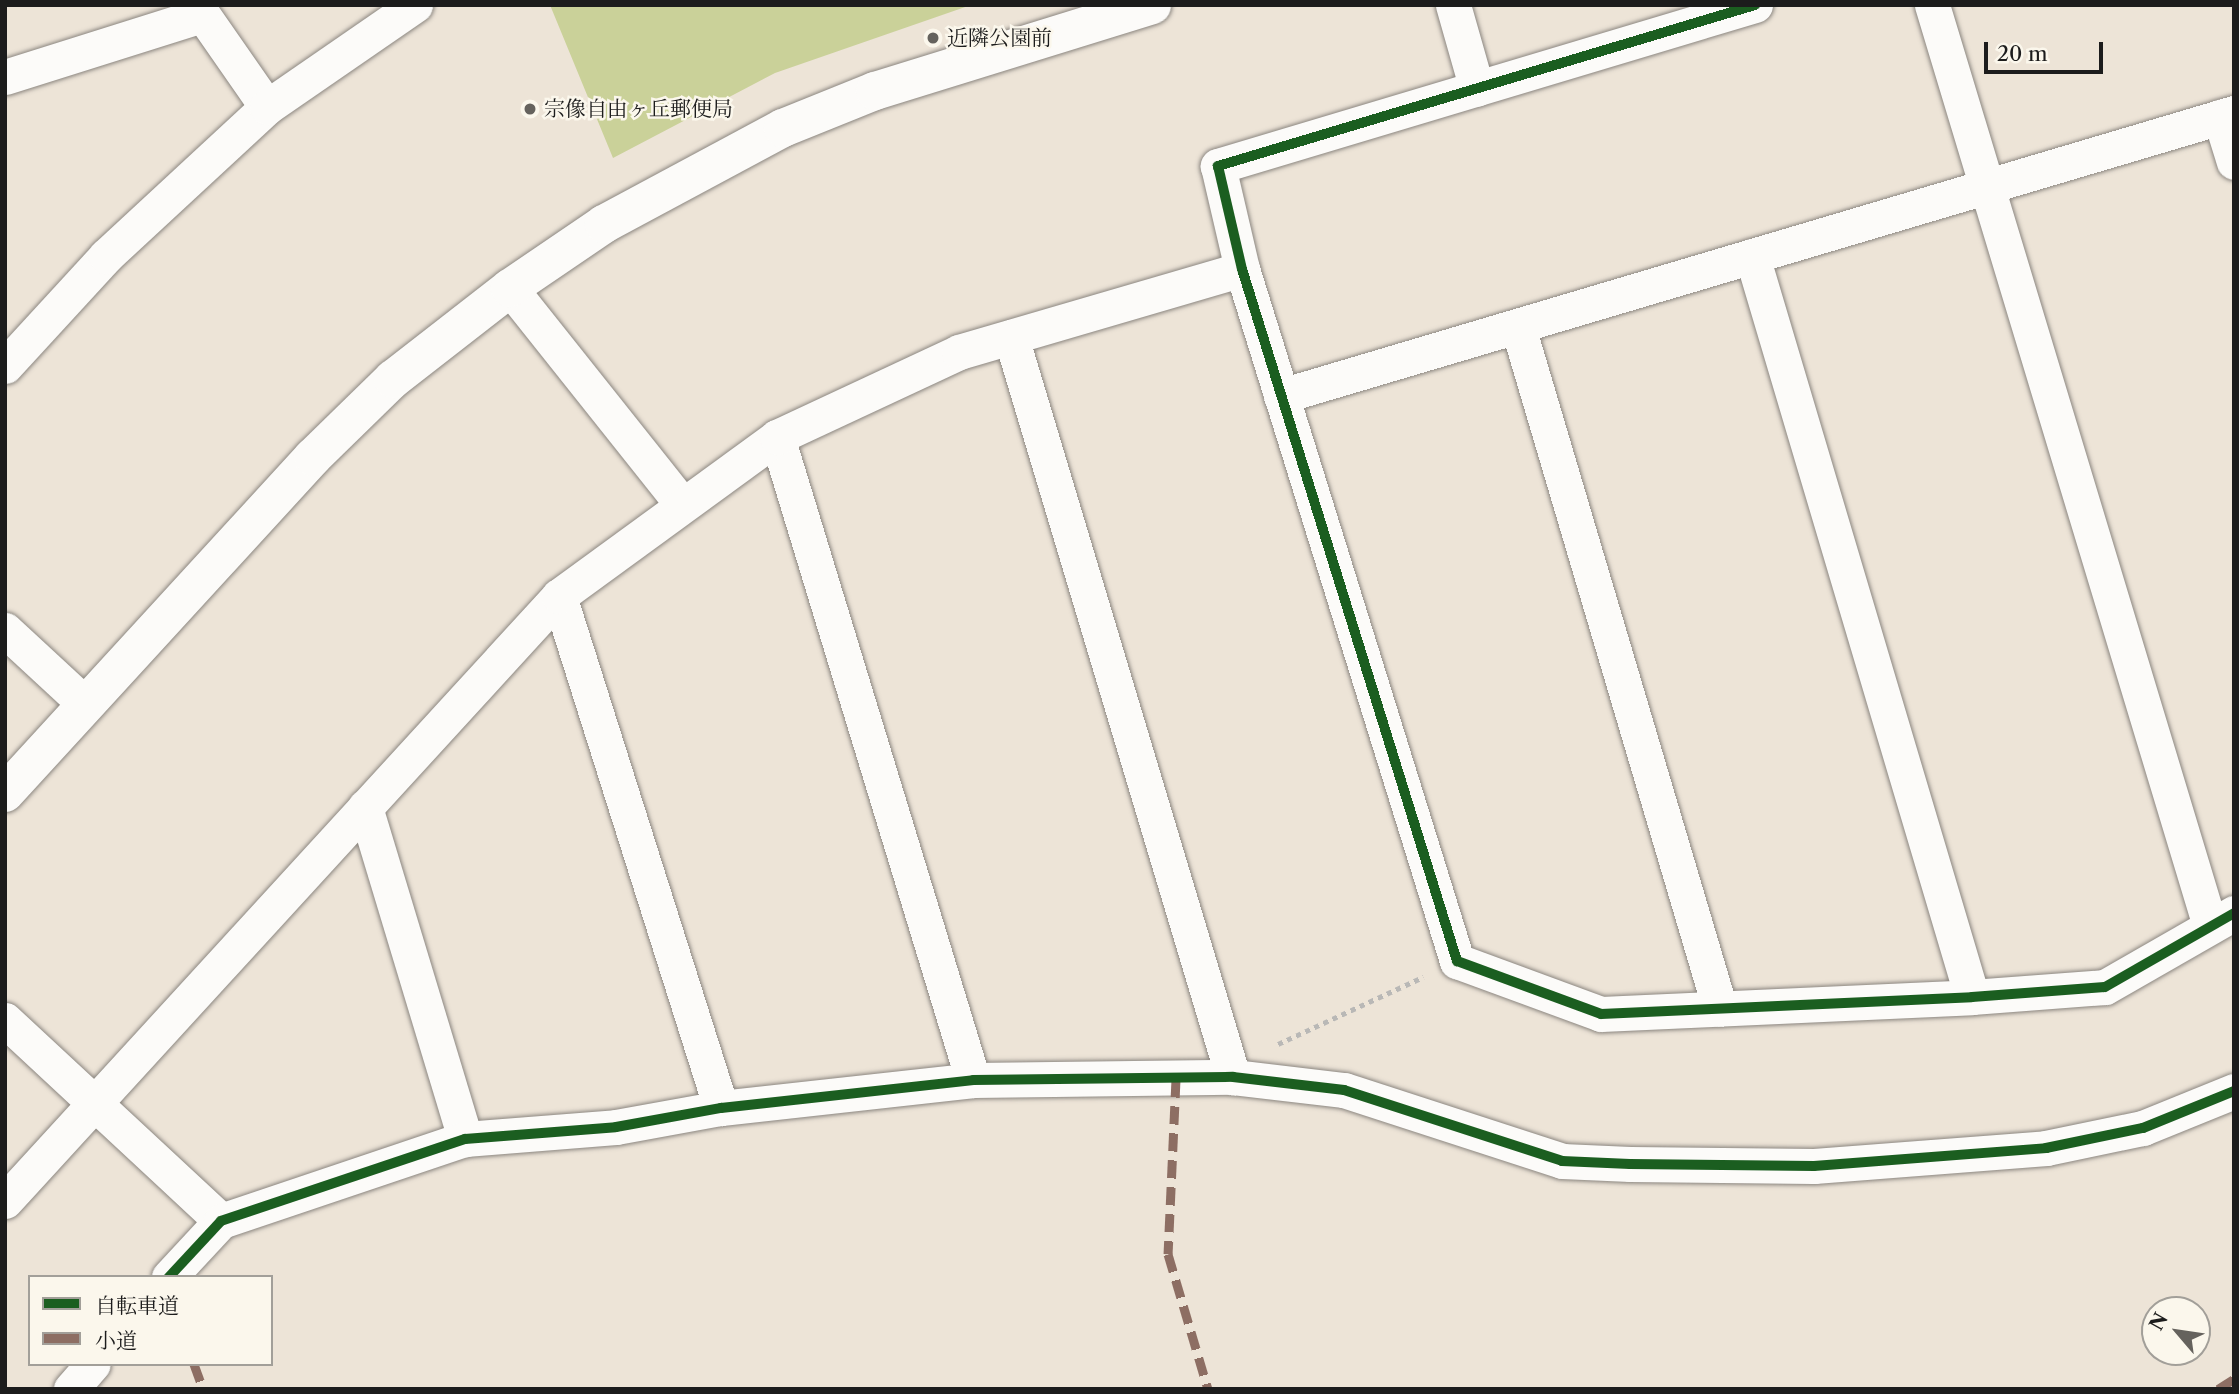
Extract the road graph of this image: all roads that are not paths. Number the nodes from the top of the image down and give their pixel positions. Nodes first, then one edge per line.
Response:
1 (415, 5) edge
2 (1152, 5) edge
3 (1453, 5) edge
4 (1755, 5) edge
5 (1932, 5) edge
6 (198, 10) edge
7 (5, 77) edge
8 (1478, 89) junction
9 (267, 107) junction
10 (2227, 115) edge
11 (2234, 162) edge
12 (1988, 183) junction
13 (1752, 256) junction
14 (1242, 269) junction
15 (510, 288) junction
16 (1518, 327) junction
17 (1012, 337) junction
18 (5, 366) edge
19 (1282, 396) junction
20 (777, 437) junction
21 (682, 504) junction
22 (559, 596) junction
23 (5, 630) edge
24 (85, 704) junction
25 (5, 793) edge
26 (365, 807) junction
27 (2222, 920) edge
28 (1972, 997) junction
29 (1720, 1009) junction
30 (5, 1020) edge
31 (1233, 1077) junction
32 (973, 1080) junction
33 (2234, 1091) edge
34 (95, 1102) junction
35 (721, 1108) junction
36 (465, 1139) junction
37 (5, 1201) edge
38 (221, 1221) junction
39 (171, 1275) edge
40 (91, 1366) edge
41 (71, 1389) edge

1 - 9 street
2 - 15 street
3 - 8 street
4 - 8 street
5 - 12 street
6 - 7 street
6 - 9 street
8 - 14 street
9 - 18 street
10 - 11 street
10 - 12 street
12 - 13 street
12 - 27 street
13 - 16 street
13 - 28 street
14 - 17 street
14 - 19 street
15 - 21 street
15 - 24 street
16 - 19 street
16 - 29 street
17 - 20 street
17 - 31 street
19 - 29 street
20 - 21 street
20 - 32 street
21 - 22 street
22 - 26 street
22 - 35 street
23 - 24 street
24 - 25 street
26 - 34 street
26 - 36 street
27 - 28 street
28 - 29 street
30 - 34 street
31 - 32 street
31 - 33 street
32 - 35 street
34 - 37 street
34 - 38 street
35 - 36 street
36 - 38 street
38 - 39 street
40 - 41 street

